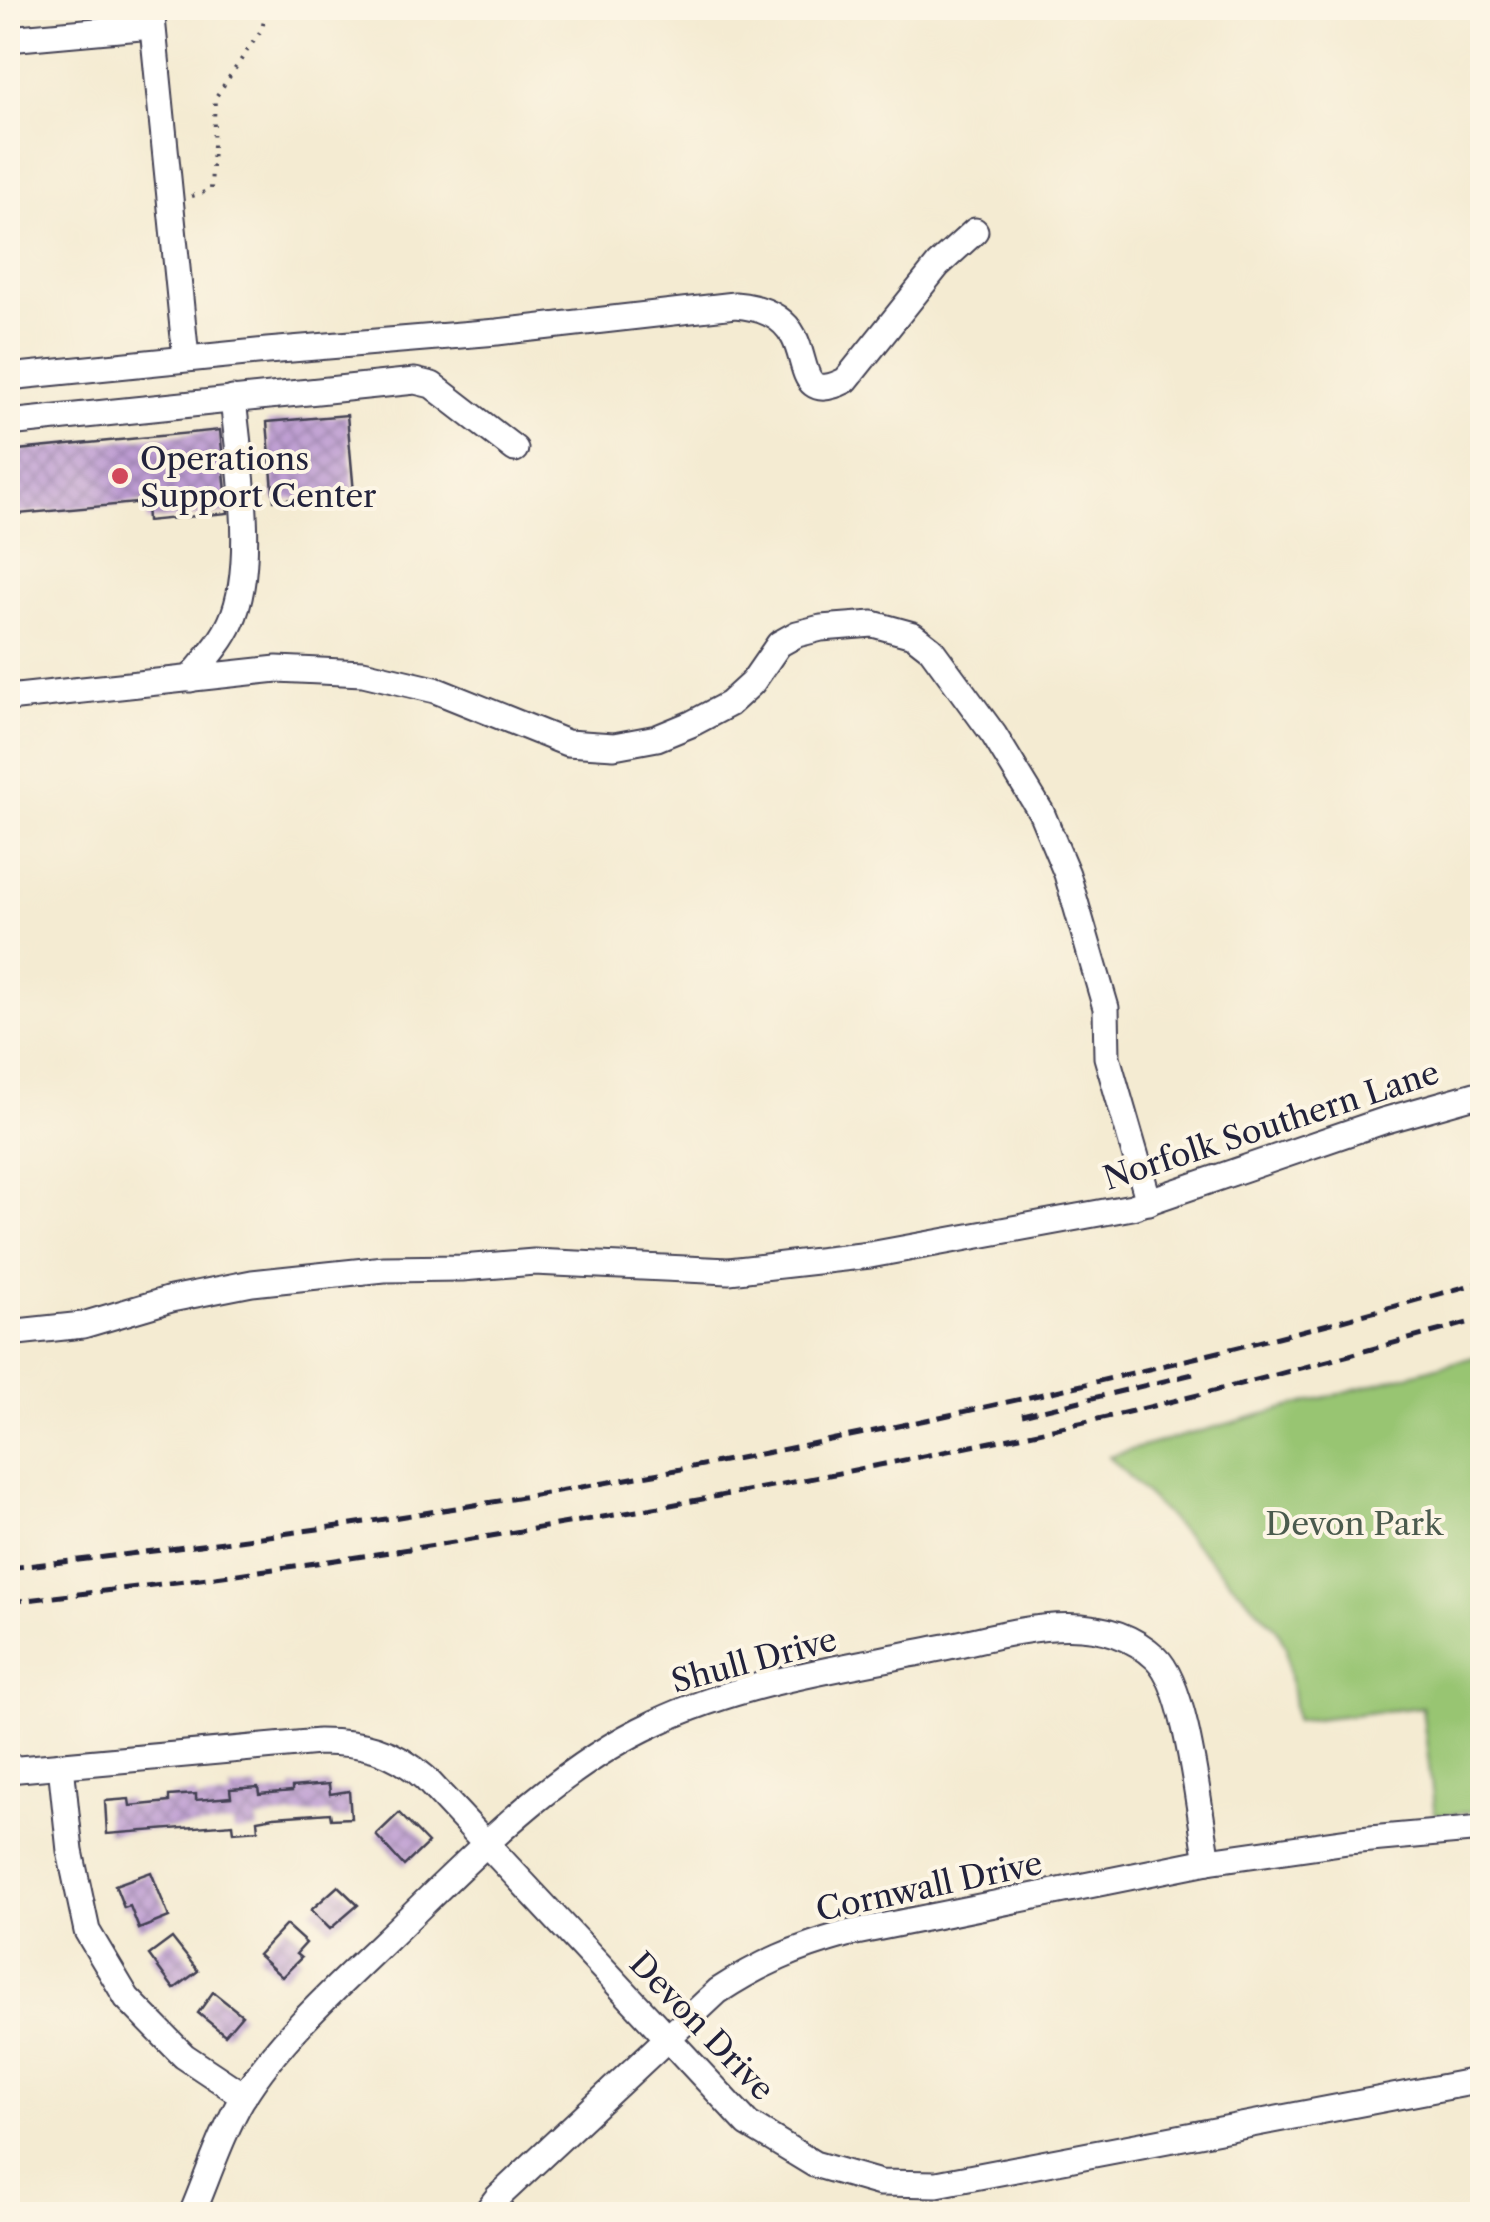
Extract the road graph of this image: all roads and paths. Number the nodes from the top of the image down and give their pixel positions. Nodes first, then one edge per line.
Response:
1 (267, 8) edge
2 (151, 17) edge
3 (8, 39) edge
4 (183, 196) dead end
5 (976, 230) dead end
6 (186, 358) junction
7 (8, 377) edge
8 (233, 398) junction
9 (8, 423) edge
10 (515, 449) dead end
11 (190, 679) junction
12 (8, 698) edge
13 (1482, 1090) edge
14 (1148, 1202) junction
15 (8, 1333) edge
16 (61, 1765) junction
17 (8, 1770) edge
18 (1482, 1829) edge
19 (486, 1844) junction
20 (1208, 1861) junction
21 (666, 2040) junction
22 (1482, 2080) edge
23 (244, 2096) junction
24 (192, 2214) edge
25 (485, 2214) edge

1 - 4 path
2 - 3 street
2 - 6 street
5 - 6 street
6 - 7 street
8 - 9 street
8 - 10 street
8 - 11 street
11 - 12 street
11 - 14 street
13 - 14 street, Norfolk Southern Lane
14 - 15 street, Norfolk Southern Lane
16 - 17 street, Devon Drive
16 - 19 street, Devon Drive
16 - 23 street
18 - 20 street, Cornwall Drive
19 - 20 street, Shull Drive
19 - 21 street, Devon Drive
19 - 23 street, Shull Drive
20 - 21 street, Cornwall Drive
21 - 22 street, Devon Drive
21 - 25 street, Cornwall Drive
23 - 24 street, Shull Drive

